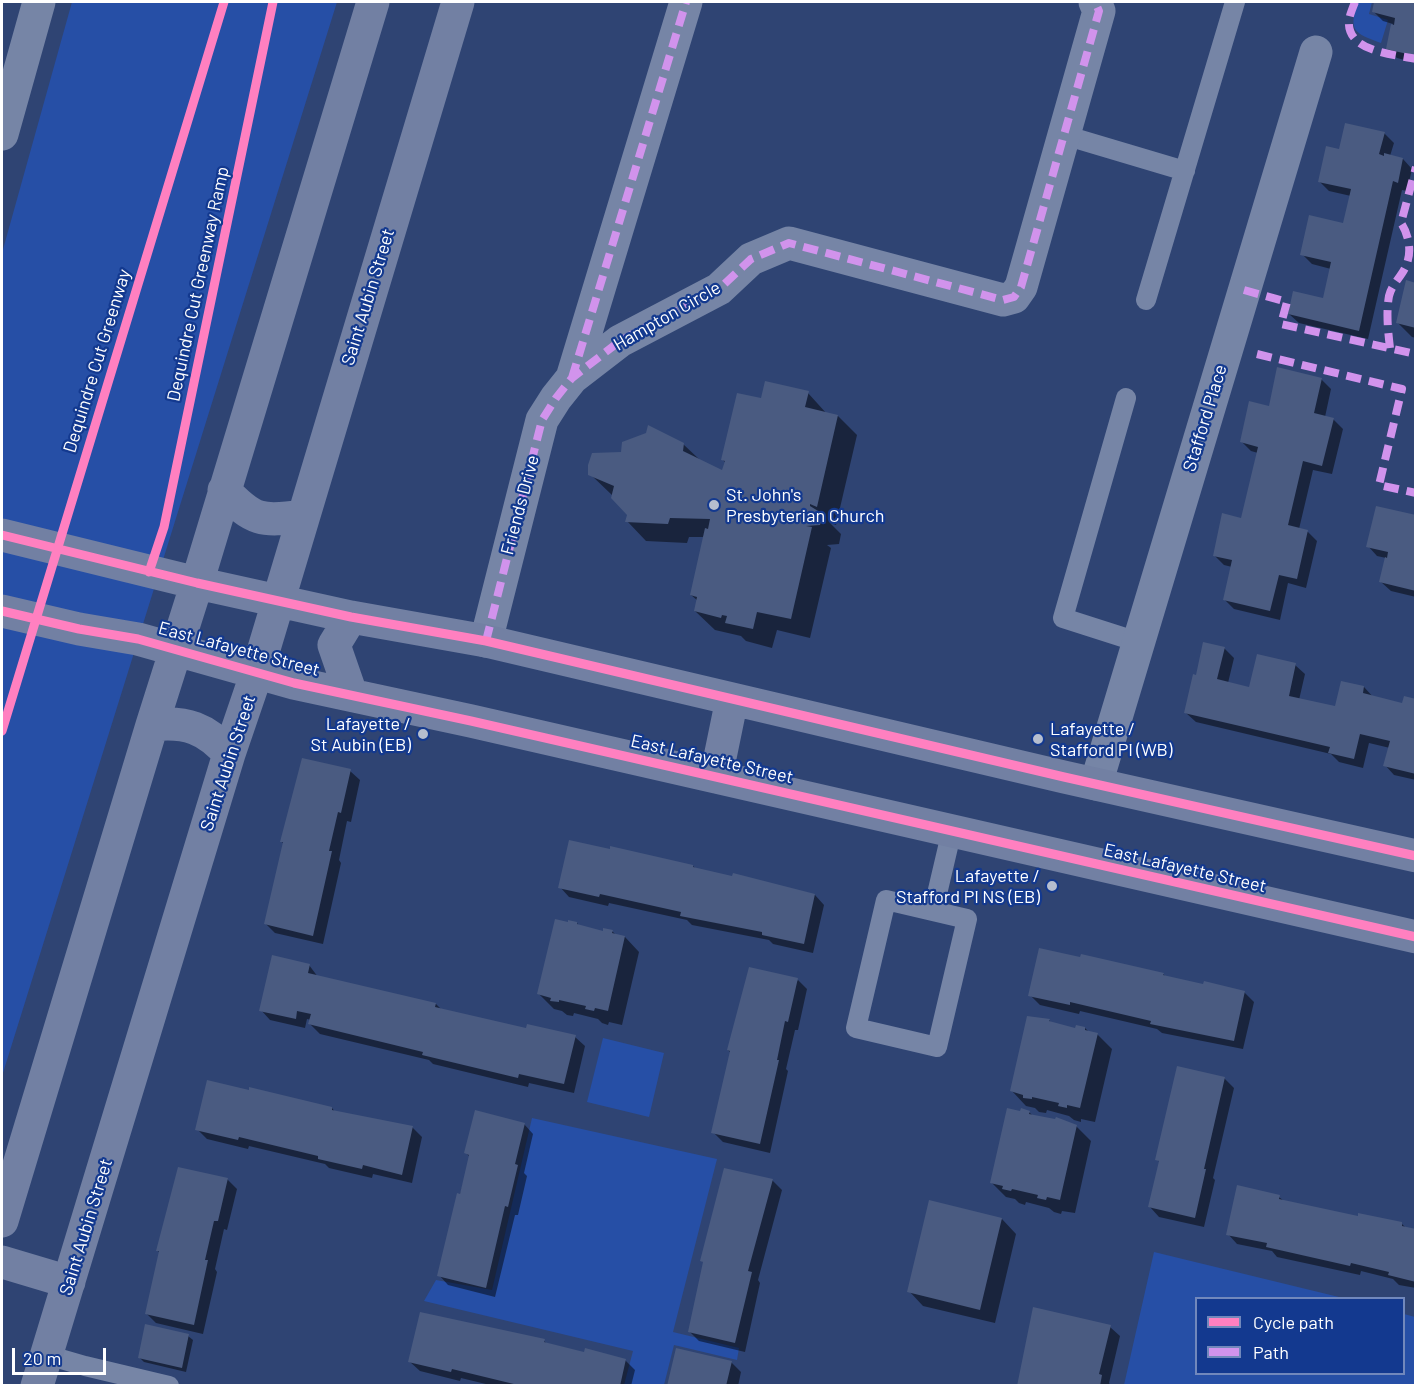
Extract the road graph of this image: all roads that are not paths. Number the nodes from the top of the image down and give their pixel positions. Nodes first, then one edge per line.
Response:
1 (39, 2) edge
2 (372, 2) edge
3 (458, 2) edge
4 (686, 2) edge
5 (1095, 2) edge
6 (1235, 2) edge
7 (1316, 52) dead end
8 (2, 134) edge
9 (1064, 135) junction
10 (1185, 171) junction
11 (1146, 300) dead end
12 (572, 378) junction
13 (1126, 399) dead end
14 (224, 490) junction
15 (303, 516) junction
16 (2, 535) edge
17 (198, 583) junction
18 (278, 600) junction
19 (2, 611) edge
20 (351, 617) junction
21 (486, 641) junction
22 (1138, 642) junction
23 (176, 650) junction
24 (256, 672) junction
25 (351, 694) junction
26 (732, 699) junction
27 (152, 726) junction
28 (229, 754) junction
29 (716, 777) junction
30 (1096, 784) junction
31 (952, 830) junction
32 (1416, 856) edge
33 (933, 911) junction
34 (1416, 937) edge
35 (2, 1221) edge
36 (2, 1262) edge
37 (69, 1282) junction
38 (47, 1355) junction
39 (38, 1386) edge
40 (169, 1386) edge

1 - 8 street
2 - 14 street
3 - 15 street, Saint Aubin Street
4 - 12 street, Hampton Circle
5 - 9 street, Hampton Circle
6 - 10 lane
7 - 22 street, Stafford Place
9 - 10 lane
9 - 12 street, Hampton Circle
10 - 11 lane
12 - 21 street, Friends Drive
13 - 22 lane
14 - 15 street
14 - 17 street
15 - 18 street, Saint Aubin Street
16 - 17 street
17 - 18 street
17 - 23 street
18 - 20 street
18 - 24 street, Saint Aubin Street
19 - 23 street, East Lafayette Street
20 - 21 street
20 - 25 street
21 - 26 street
22 - 30 street, Stafford Place
23 - 24 street, East Lafayette Street
23 - 27 street
24 - 25 street, East Lafayette Street
24 - 28 street, Saint Aubin Street
25 - 29 street, East Lafayette Street
26 - 29 street
26 - 30 street
27 - 28 street
27 - 35 street
28 - 37 street, Saint Aubin Street
29 - 31 street, East Lafayette Street
30 - 32 street
31 - 33 lane
31 - 34 street, East Lafayette Street
33 - 33 lane
36 - 37 street
37 - 38 street, Saint Aubin Street
38 - 39 street, Saint Aubin Street
38 - 40 lane

